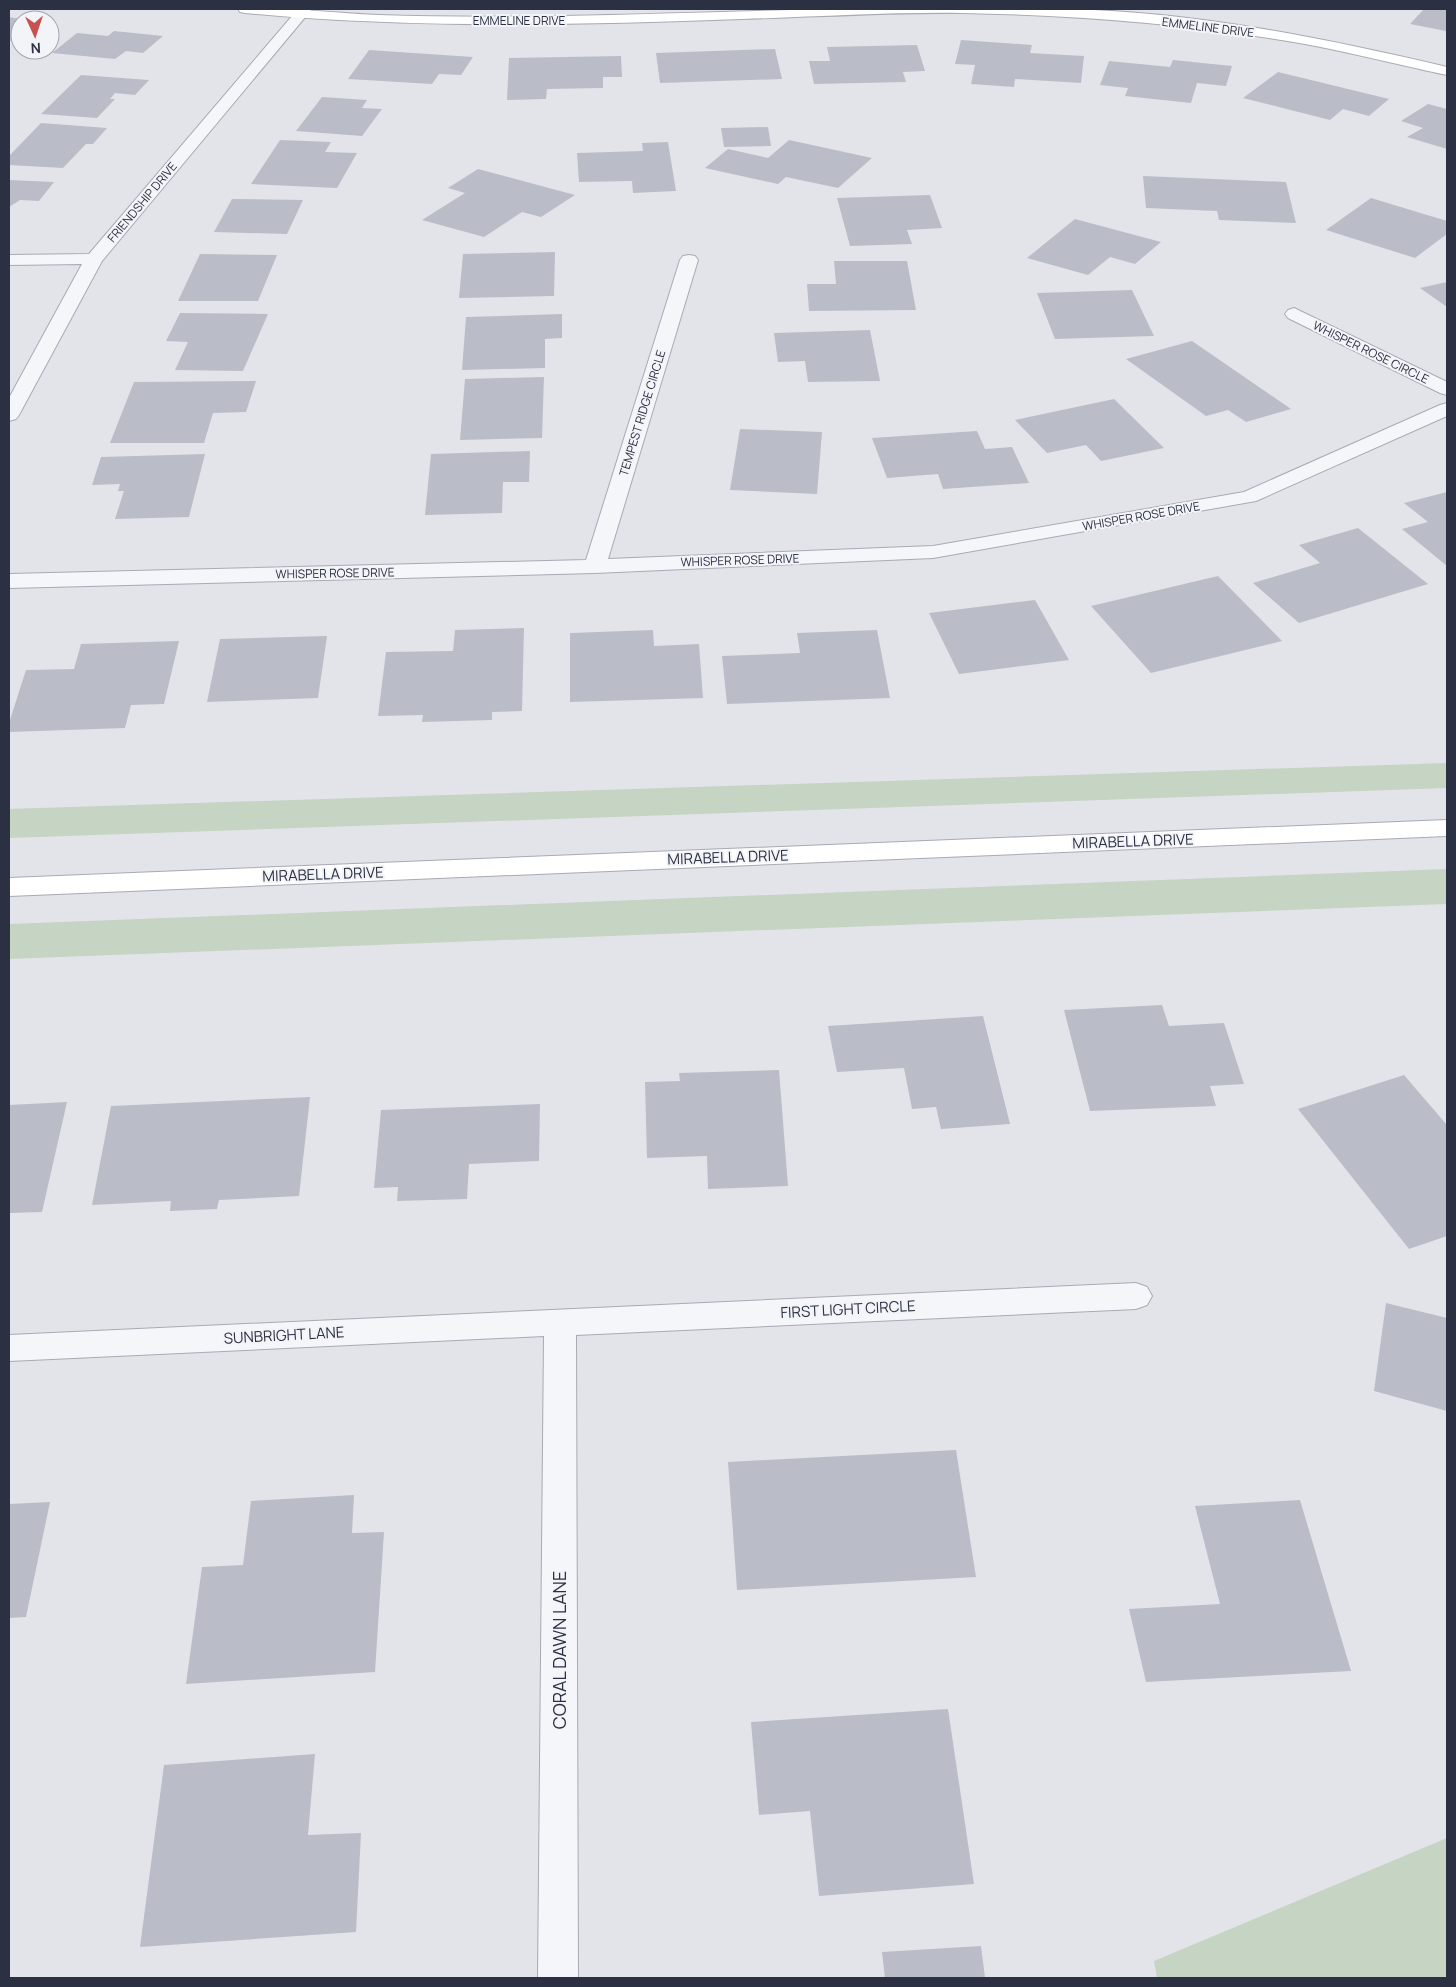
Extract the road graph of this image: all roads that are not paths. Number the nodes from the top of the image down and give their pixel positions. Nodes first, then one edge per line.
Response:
1 (245, 9) edge
2 (302, 11) edge
3 (1447, 71) edge
4 (94, 259) junction
5 (9, 260) edge
6 (688, 260) dead end
7 (1294, 314) dead end
8 (1447, 389) edge
9 (1447, 410) edge
10 (9, 414) edge
11 (595, 566) junction
12 (9, 581) edge
13 (1447, 828) edge
14 (9, 887) edge
15 (1136, 1296) dead end
16 (560, 1322) junction
17 (9, 1348) edge
18 (558, 1978) edge

1 - 2 street, EMMELINE DRIVE
2 - 3 street, EMMELINE DRIVE
2 - 4 street, FRIENDSHIP DRIVE
4 - 5 street
4 - 10 street, FRIENDSHIP DRIVE
6 - 11 street, TEMPEST RIDGE CIRCLE
7 - 8 street, WHISPER ROSE CIRCLE
9 - 11 street, WHISPER ROSE DRIVE
11 - 12 street, WHISPER ROSE DRIVE
13 - 14 street, MIRABELLA DRIVE
15 - 16 street, FIRST LIGHT CIRCLE
16 - 17 street, SUNBRIGHT LANE
16 - 18 street, CORAL DAWN LANE

